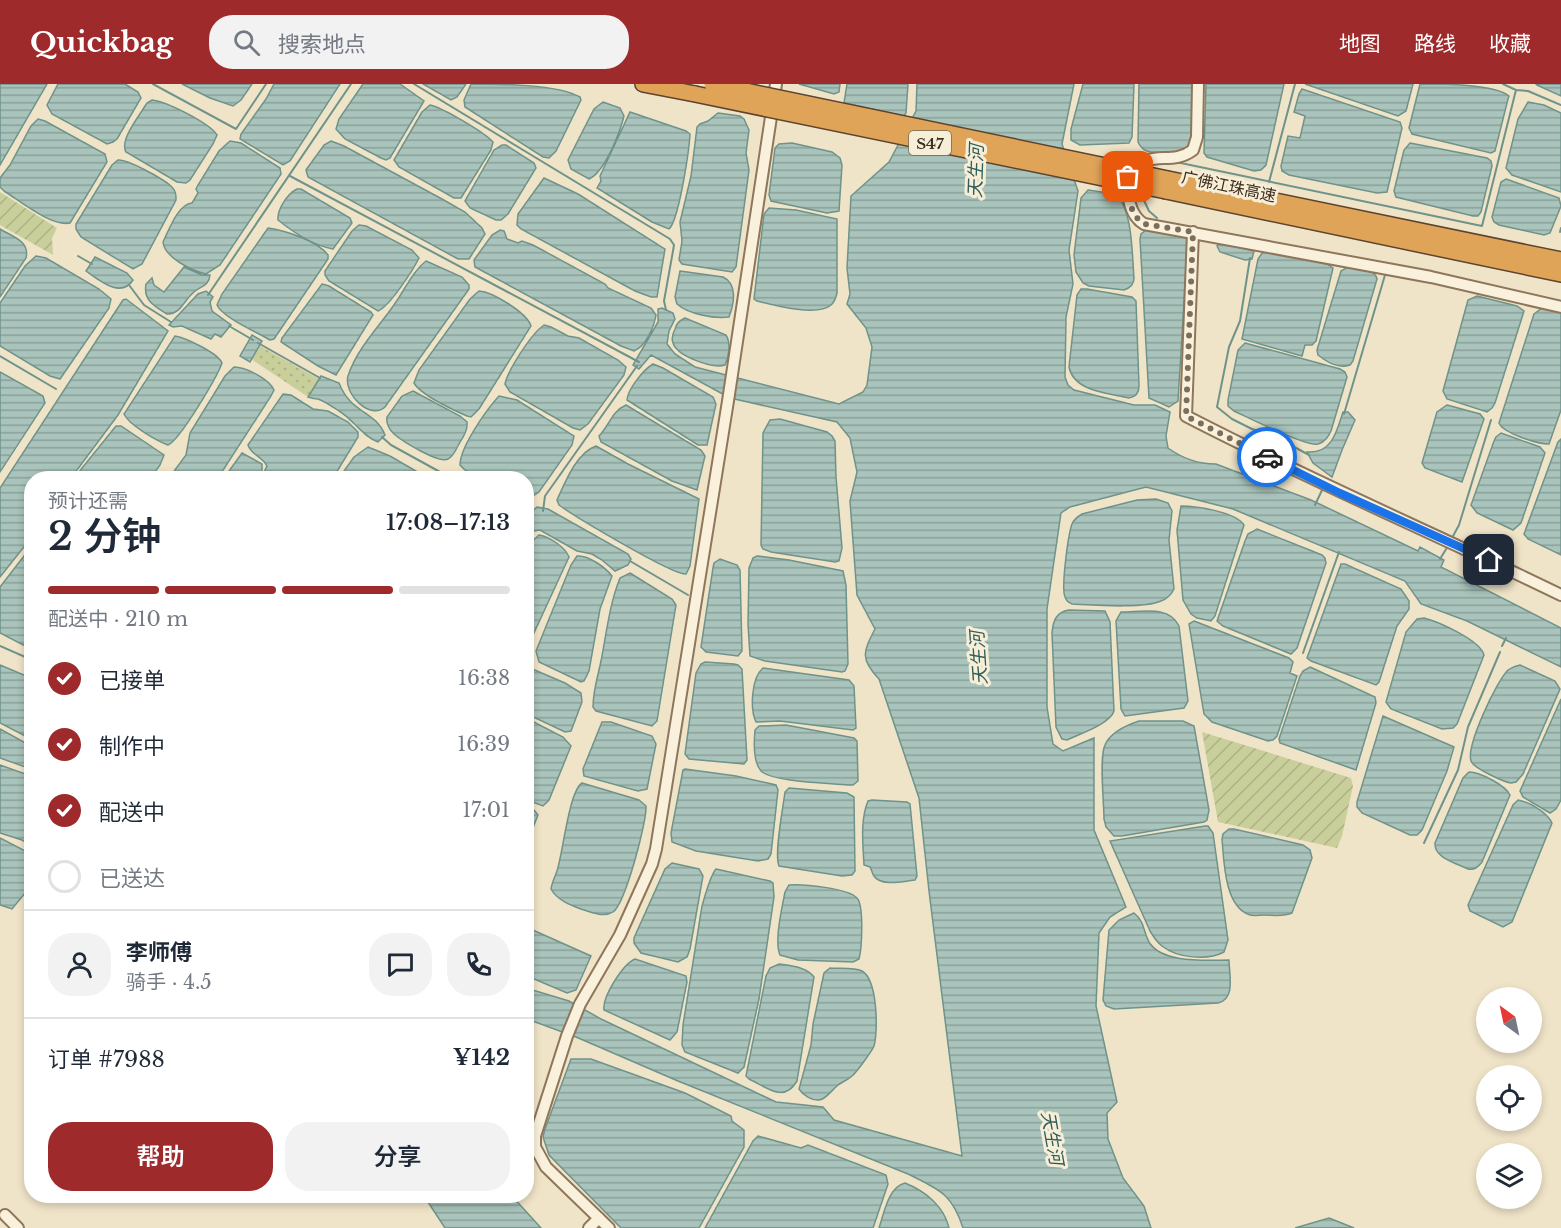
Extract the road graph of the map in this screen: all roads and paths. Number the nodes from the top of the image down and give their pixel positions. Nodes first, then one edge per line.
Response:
1 (643, 84) edge
2 (712, 84) edge
3 (776, 84) edge
4 (1198, 84) edge
5 (1167, 185) junction
6 (1193, 232) junction
7 (1561, 260) edge
8 (1561, 274) edge
9 (1561, 308) edge
10 (1561, 595) edge
11 (5, 1215) dead end
12 (599, 1218) junction
13 (18, 1228) edge
14 (589, 1228) edge
15 (609, 1228) edge

1 - 5 highway, 广佛江珠高速 / S47, bridge
2 - 5 highway, 广佛江珠高速 / S47, bridge
3 - 12 street
4 - 6 street
5 - 7 highway, 广佛江珠高速 / S47
5 - 8 highway, 广佛江珠高速 / S47
6 - 9 street
6 - 10 street
11 - 13 street
12 - 14 street
12 - 15 street

